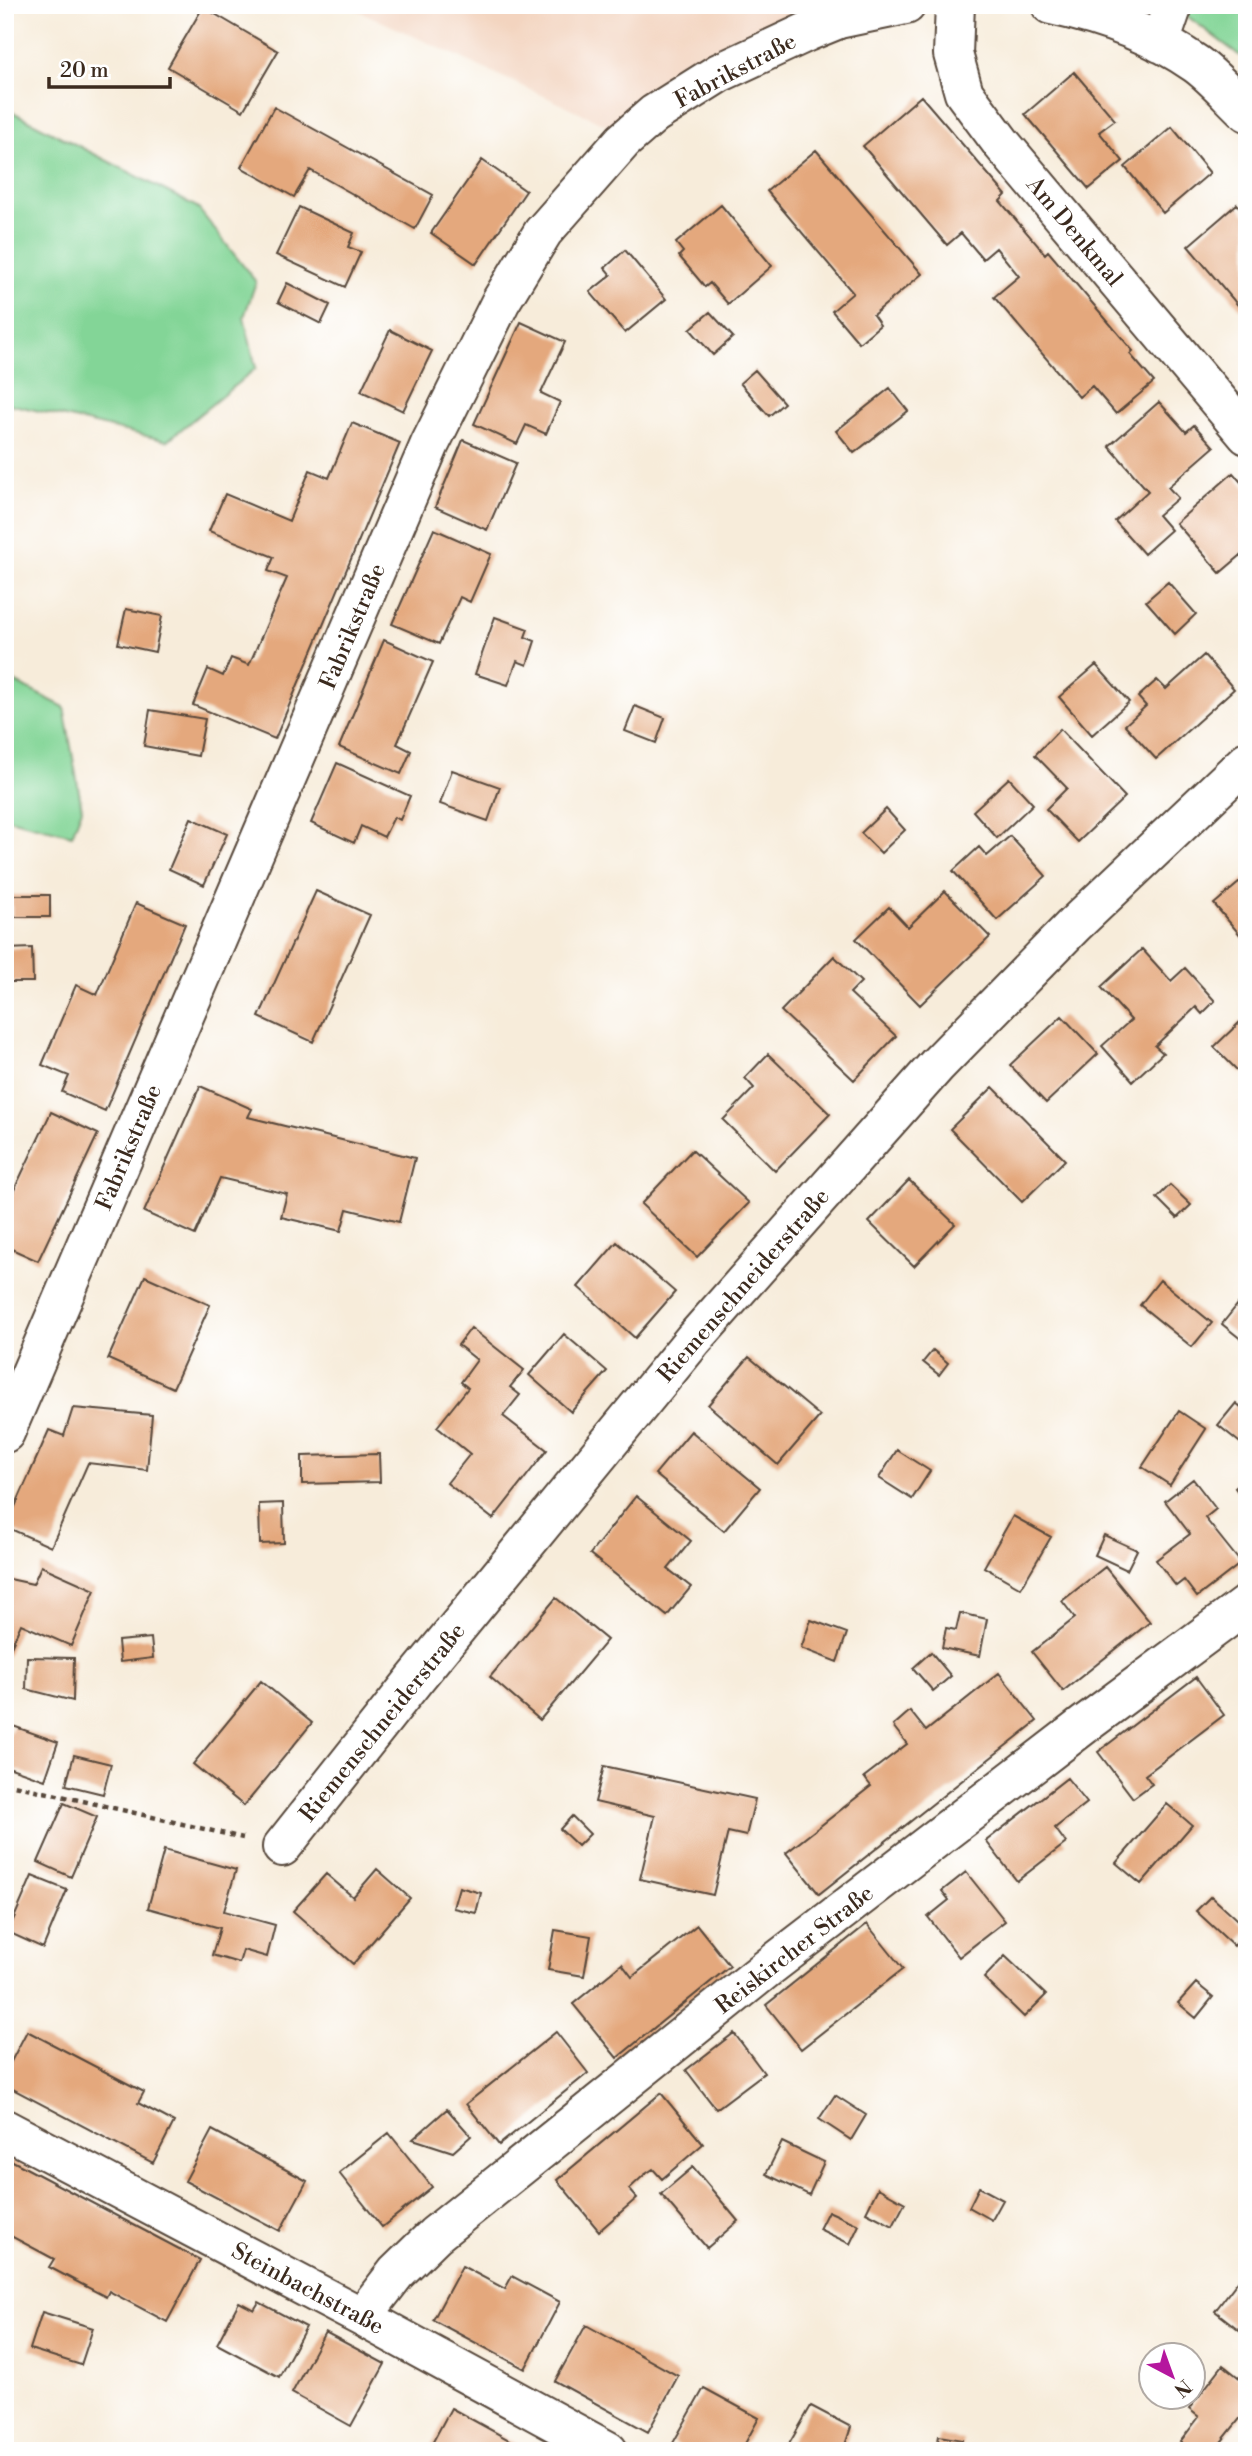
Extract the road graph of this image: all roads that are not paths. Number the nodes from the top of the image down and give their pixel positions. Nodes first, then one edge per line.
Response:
1 (906, 5) edge
2 (955, 5) edge
3 (1051, 5) edge
4 (1173, 5) edge
5 (1160, 43) junction
6 (1247, 112) edge
7 (1247, 436) edge
8 (1243, 774) edge
9 (5, 1433) edge
10 (1247, 1604) edge
11 (282, 1847) road end
12 (5, 2129) edge
13 (362, 2317) junction
14 (608, 2451) edge

1 - 9 street, Fabrikstraße
2 - 7 street, Am Denkmal
3 - 5 street
4 - 5 street
5 - 6 street
8 - 11 street, Riemenschneiderstraße
10 - 13 street, Reiskircher Straße
12 - 13 street, Steinbachstraße
13 - 14 street, Steinbachstraße

